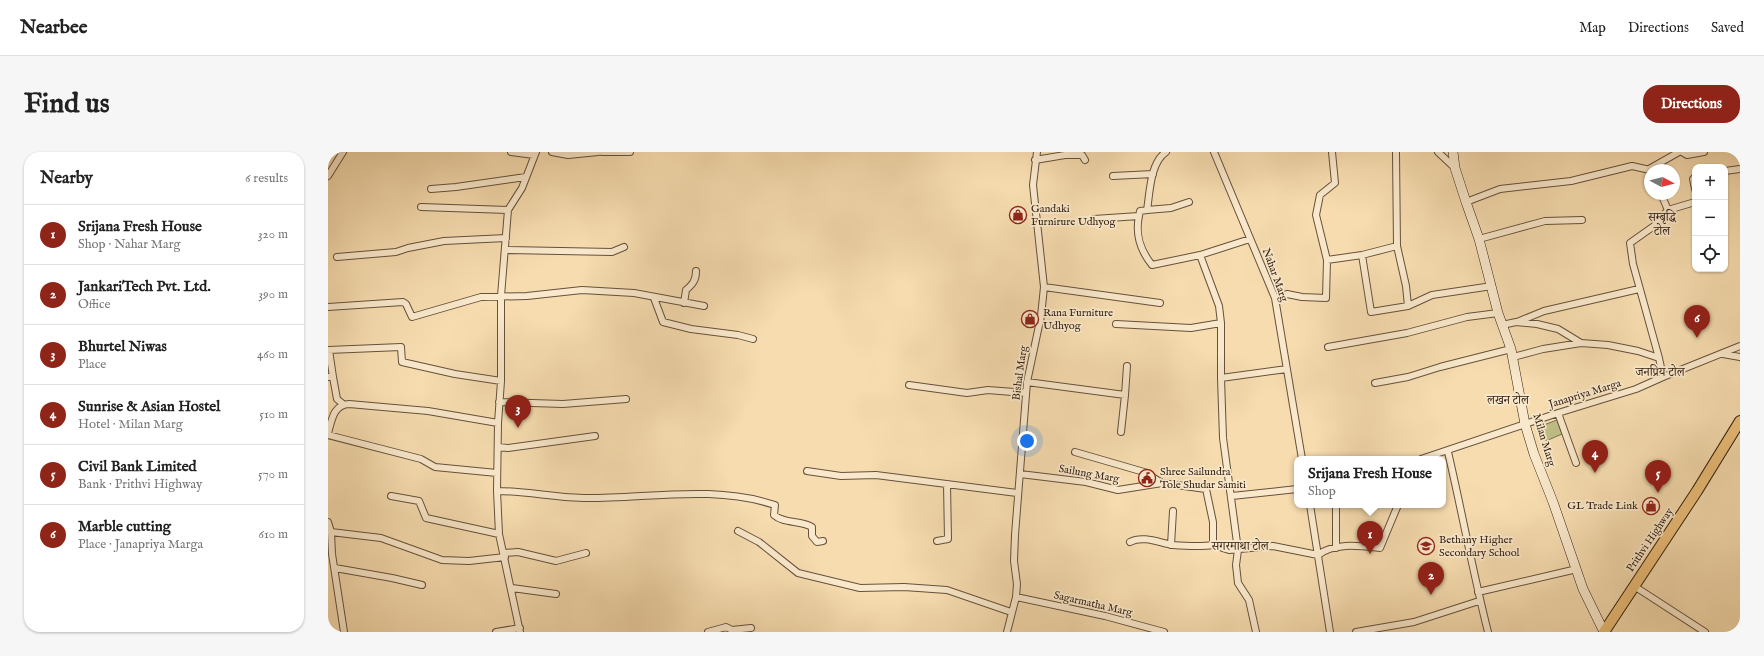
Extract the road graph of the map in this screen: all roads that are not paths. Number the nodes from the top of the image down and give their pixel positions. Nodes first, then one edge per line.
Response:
1 (343, 152) edge
2 (510, 152) edge
3 (552, 152) edge
4 (598, 152) edge
5 (602, 152) edge
6 (630, 152) edge
7 (1037, 152) edge
8 (1166, 152) edge
9 (1214, 152) edge
10 (1332, 152) edge
11 (1396, 152) edge
12 (1438, 152) edge
13 (1453, 152) edge
14 (1680, 152) edge
15 (1704, 152) edge
16 (535, 154) edge
17 (1035, 160) junction
18 (1085, 160) dead end
19 (1660, 164) edge
20 (1455, 168) junction
21 (1644, 169) edge
22 (1740, 169) edge
23 (1728, 171) edge
24 (1153, 174) junction
25 (328, 176) edge
26 (1113, 176) dead end
27 (526, 177) junction
28 (431, 189) dead end
29 (1664, 200) edge
30 (1189, 202) dead end
31 (1466, 202) junction
32 (1692, 203) edge
33 (421, 207) dead end
34 (508, 210) junction
35 (1147, 210) junction
36 (1668, 210) junction
37 (1139, 216) junction
38 (1094, 219) dead end
39 (1582, 220) dead end
40 (506, 238) junction
41 (1250, 239) junction
42 (1479, 239) junction
43 (1397, 246) junction
44 (624, 247) dead end
45 (505, 250) junction
46 (1200, 255) junction
47 (1362, 255) junction
48 (337, 257) dead end
49 (1327, 260) junction
50 (696, 271) dead end
51 (1492, 286) junction
52 (1044, 287) junction
53 (1639, 289) junction
54 (501, 296) junction
55 (654, 298) junction
56 (1275, 298) junction
57 (684, 303) junction
58 (1160, 303) dead end
59 (704, 306) dead end
60 (1408, 306) junction
61 (328, 307) edge
62 (1498, 313) junction
63 (1516, 322) junction
64 (1221, 323) junction
65 (1116, 324) dead end
66 (1502, 325) junction
67 (753, 339) dead end
68 (1581, 343) junction
69 (1740, 346) edge
70 (1328, 347) dead end
71 (329, 350) edge
72 (1512, 353) junction
73 (1723, 354) junction
74 (1740, 357) edge
75 (1659, 358) junction
76 (1127, 366) dead end
77 (1287, 369) junction
78 (330, 377) edge
79 (1663, 377) junction
80 (1221, 378) junction
81 (501, 381) junction
82 (1027, 382) junction
83 (1375, 383) dead end
84 (908, 385) dead end
85 (1026, 393) junction
86 (1125, 395) junction
87 (626, 399) dead end
88 (499, 402) junction
89 (343, 404) junction
90 (1558, 413) junction
91 (1740, 421) edge
92 (498, 423) junction
93 (1525, 424) junction
94 (1122, 432) dead end
95 (328, 434) edge
96 (595, 436) dead end
97 (498, 447) junction
98 (1075, 452) dead end
99 (1448, 452) junction
100 (1302, 456) edge
101 (1433, 456) edge
102 (1576, 463) dead end
103 (808, 471) dead end
104 (497, 473) junction
105 (1020, 474) junction
106 (1162, 483) junction
107 (947, 484) junction
108 (1294, 489) edge
109 (497, 491) junction
110 (1017, 493) junction
111 (391, 496) dead end
112 (1232, 496) junction
113 (1310, 508) edge
114 (1336, 508) edge
115 (1397, 508) edge
116 (1173, 511) dead end
117 (328, 522) edge
118 (738, 531) dead end
119 (329, 532) edge
120 (499, 534) junction
121 (823, 541) dead end
122 (936, 541) dead end
123 (1130, 542) dead end
124 (1171, 545) junction
125 (1213, 545) junction
126 (1336, 548) junction
127 (1238, 550) junction
128 (586, 553) dead end
129 (505, 555) junction
130 (1316, 555) junction
131 (335, 568) junction
132 (1577, 569) junction
133 (422, 585) dead end
134 (1634, 586) junction
135 (512, 588) junction
136 (1478, 592) junction
137 (556, 594) dead end
138 (1016, 597) junction
139 (1479, 601) junction
140 (1011, 612) junction
141 (751, 628) dead end
142 (520, 630) edge
143 (344, 632) edge
144 (496, 632) edge
145 (708, 632) edge
146 (1007, 632) edge
147 (1164, 632) edge
148 (1256, 632) edge
149 (1330, 632) edge
150 (1356, 632) edge
151 (1488, 632) edge
152 (1604, 632) edge
153 (1705, 632) edge

1 - 25 street
2 - 16 street
3 - 4 street
5 - 6 street
7 - 17 street, Bishal Marg
8 - 24 street
9 - 41 street, Nahar Marg
10 - 49 street
11 - 43 street
12 - 20 street
13 - 20 main road, Milan Marg
14 - 15 street
14 - 19 street
16 - 27 street
17 - 18 street
17 - 52 street, Bishal Marg
20 - 31 main road, Milan Marg
21 - 31 street
22 - 23 street
24 - 26 street
24 - 35 street
27 - 28 street
27 - 34 street
29 - 36 street
30 - 35 street
31 - 42 main road, Milan Marg
32 - 36 street
33 - 34 street
34 - 40 street
35 - 37 street
36 - 53 street
37 - 38 street
37 - 46 street
39 - 42 street
40 - 45 street
40 - 48 street
41 - 46 street
41 - 56 street, Nahar Marg
42 - 51 main road, Milan Marg
43 - 47 street
43 - 60 street
44 - 45 street
45 - 54 street
46 - 64 street
47 - 49 street
47 - 60 street
49 - 56 street
50 - 57 street
51 - 60 street
51 - 62 main road, Milan Marg
52 - 58 street
52 - 82 street, Bishal Marg
53 - 63 street
53 - 75 street
54 - 55 street
54 - 61 street
54 - 81 street
55 - 57 street
55 - 67 street
56 - 77 street, Nahar Marg
57 - 59 street
62 - 66 main road, Milan Marg
62 - 70 street
63 - 66 street
63 - 68 street
64 - 65 street
64 - 80 street
66 - 72 main road, Milan Marg
68 - 72 street
68 - 75 street
69 - 73 street, Janapriya Marga
71 - 78 street
71 - 81 street
72 - 83 street
72 - 93 main road, Milan Marg
73 - 74 street
73 - 79 street, Janapriya Marga
75 - 79 street
76 - 86 street
77 - 80 street
77 - 100 street, Nahar Marg
78 - 89 street
79 - 90 street, Janapriya Marga
80 - 112 street
81 - 88 street
82 - 85 street, Bishal Marg
82 - 86 street
84 - 85 street
85 - 105 street, Bishal Marg
86 - 94 street
87 - 88 street
88 - 92 street
89 - 92 street
89 - 95 street
90 - 93 street, Janapriya Marga
90 - 102 street
91 - 134 highway, Prithvi Highway
92 - 97 street
93 - 99 street, Janapriya Marga
93 - 132 main road, Milan Marg
95 - 104 street
96 - 97 street
97 - 104 street
98 - 106 street
99 - 101 street, Janapriya Marga
99 - 136 street
103 - 107 street
104 - 109 street
105 - 106 street, Sailung Marg
105 - 110 street, Bishal Marg
106 - 125 street, Sailung Marg
107 - 110 street
107 - 122 street
108 - 112 street
109 - 120 street
109 - 121 street
110 - 138 street, Bishal Marg
111 - 120 street
112 - 127 street
113 - 130 street
114 - 126 street
115 - 126 street
116 - 124 street
117 - 119 street
118 - 140 street
119 - 129 street
119 - 131 street
120 - 129 street
123 - 124 street
124 - 125 street
125 - 127 street
126 - 130 street
127 - 130 street
127 - 148 street
128 - 129 street
129 - 135 street
130 - 149 street
131 - 133 street
131 - 143 street
132 - 136 street
132 - 152 main road, Milan Marg
134 - 152 highway, Prithvi Highway
134 - 153 street
135 - 137 street
135 - 142 street
136 - 139 street
138 - 140 street, Bishal Marg
138 - 147 street, Sagarmatha Marg
139 - 150 street
139 - 151 street
140 - 146 street, Bishal Marg
141 - 145 street
142 - 144 street

